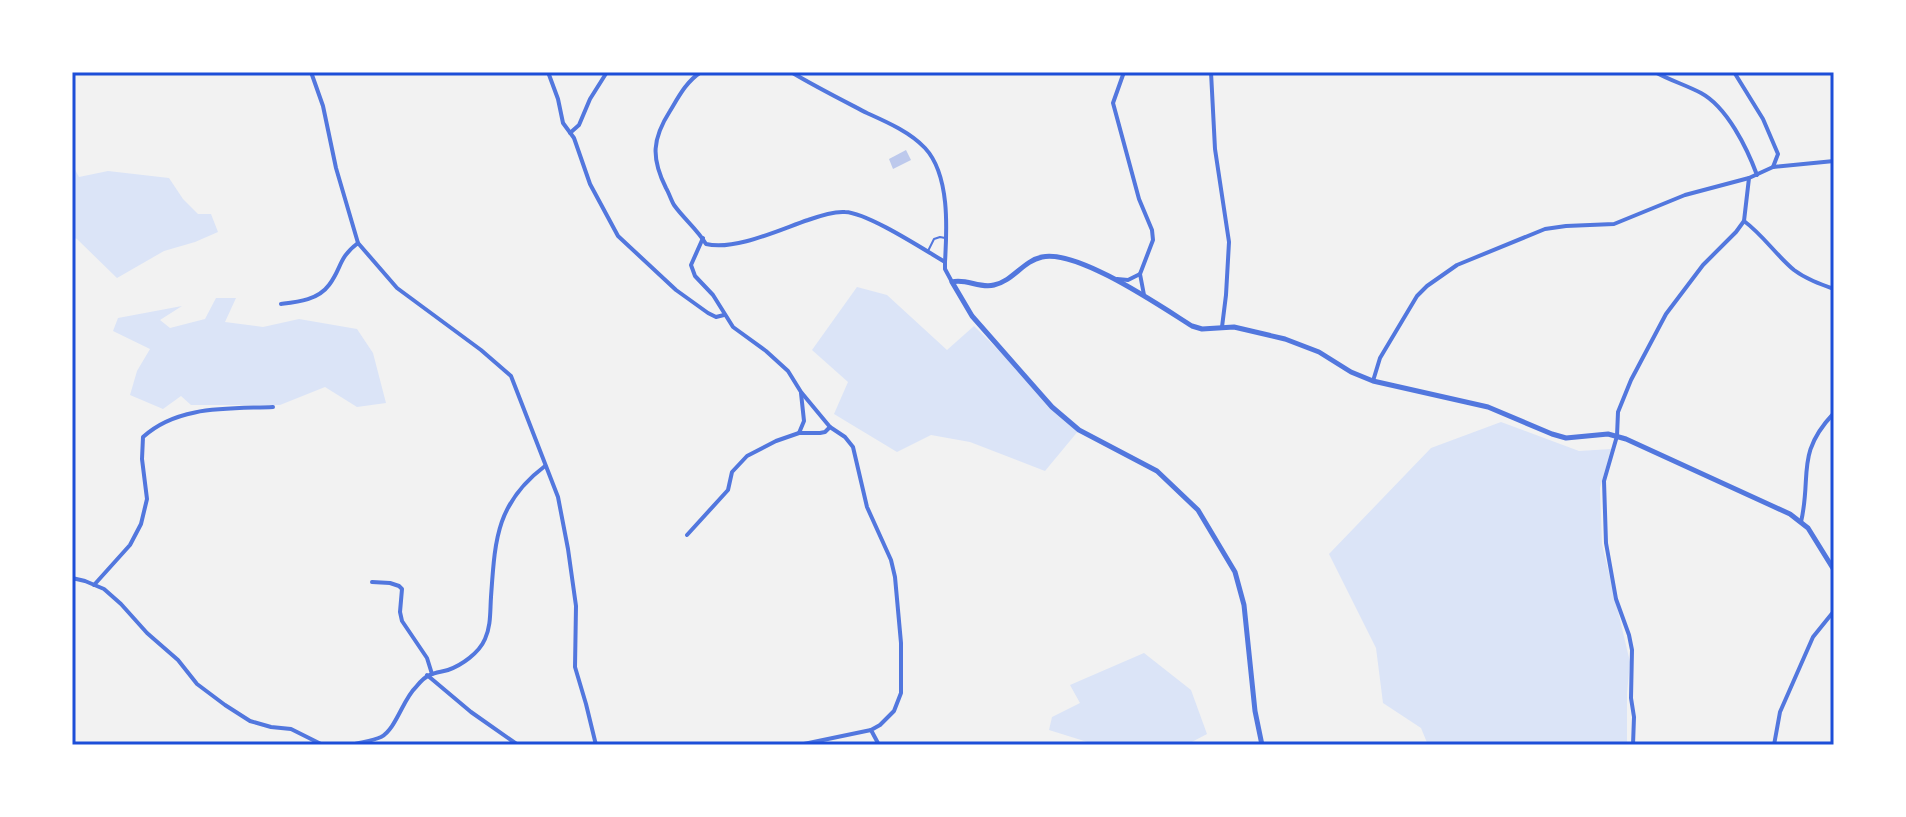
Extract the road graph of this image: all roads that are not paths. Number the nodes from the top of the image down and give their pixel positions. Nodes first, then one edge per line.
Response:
1 (311, 72) edge
2 (548, 72) edge
3 (607, 72) edge
4 (701, 72) edge
5 (791, 72) edge
6 (1124, 72) edge
7 (1211, 72) edge
8 (1655, 72) edge
9 (1734, 72) edge
10 (570, 133) junction
11 (1834, 161) edge
12 (1773, 167) junction
13 (1757, 175) junction
14 (1749, 178) junction
15 (1744, 221) junction
16 (703, 238) junction
17 (946, 238) junction
18 (358, 243) junction
19 (928, 251) junction
20 (945, 262) junction
21 (1140, 274) junction
22 (1117, 279) junction
23 (952, 282) junction
24 (1834, 289) edge
25 (1145, 297) junction
26 (281, 304) dead end
27 (724, 315) junction
28 (1222, 327) junction
29 (1373, 381) junction
30 (801, 392) junction
31 (273, 407) dead end
32 (1834, 413) edge
33 (830, 427) junction
34 (799, 433) junction
35 (1617, 436) junction
36 (545, 466) junction
37 (1801, 522) junction
38 (687, 535) dead end
39 (1834, 570) edge
40 (72, 578) edge
41 (372, 582) dead end
42 (94, 585) junction
43 (1834, 611) edge
44 (430, 675) junction
45 (871, 730) junction
46 (323, 745) edge
47 (351, 745) edge
48 (518, 745) edge
49 (596, 745) edge
50 (799, 745) edge
51 (879, 745) edge
52 (1262, 745) edge
53 (1633, 745) edge
54 (1774, 745) edge

1 - 18 street
2 - 10 street
3 - 10 street
4 - 16 street
5 - 17 street
6 - 21 street
7 - 28 street
8 - 13 street
9 - 12 street
10 - 27 street
11 - 12 street
12 - 13 street
13 - 14 street
14 - 15 street
14 - 29 street
15 - 24 street
15 - 35 street
16 - 19 street
16 - 27 street
17 - 19 lane
17 - 20 street
18 - 26 street
18 - 36 street
19 - 20 street
20 - 23 street
21 - 22 street
21 - 25 street
22 - 23 street
22 - 25 street
23 - 52 street
25 - 28 street
27 - 30 street
28 - 29 street
29 - 35 street
30 - 33 street
30 - 34 street
31 - 42 street
32 - 37 street
33 - 34 street
33 - 45 street
34 - 38 street
35 - 37 street
35 - 53 street
36 - 44 street
36 - 49 street
37 - 39 street
40 - 42 street
41 - 44 street
42 - 46 street
43 - 54 street
44 - 47 street
44 - 48 street
45 - 50 street
45 - 51 street

